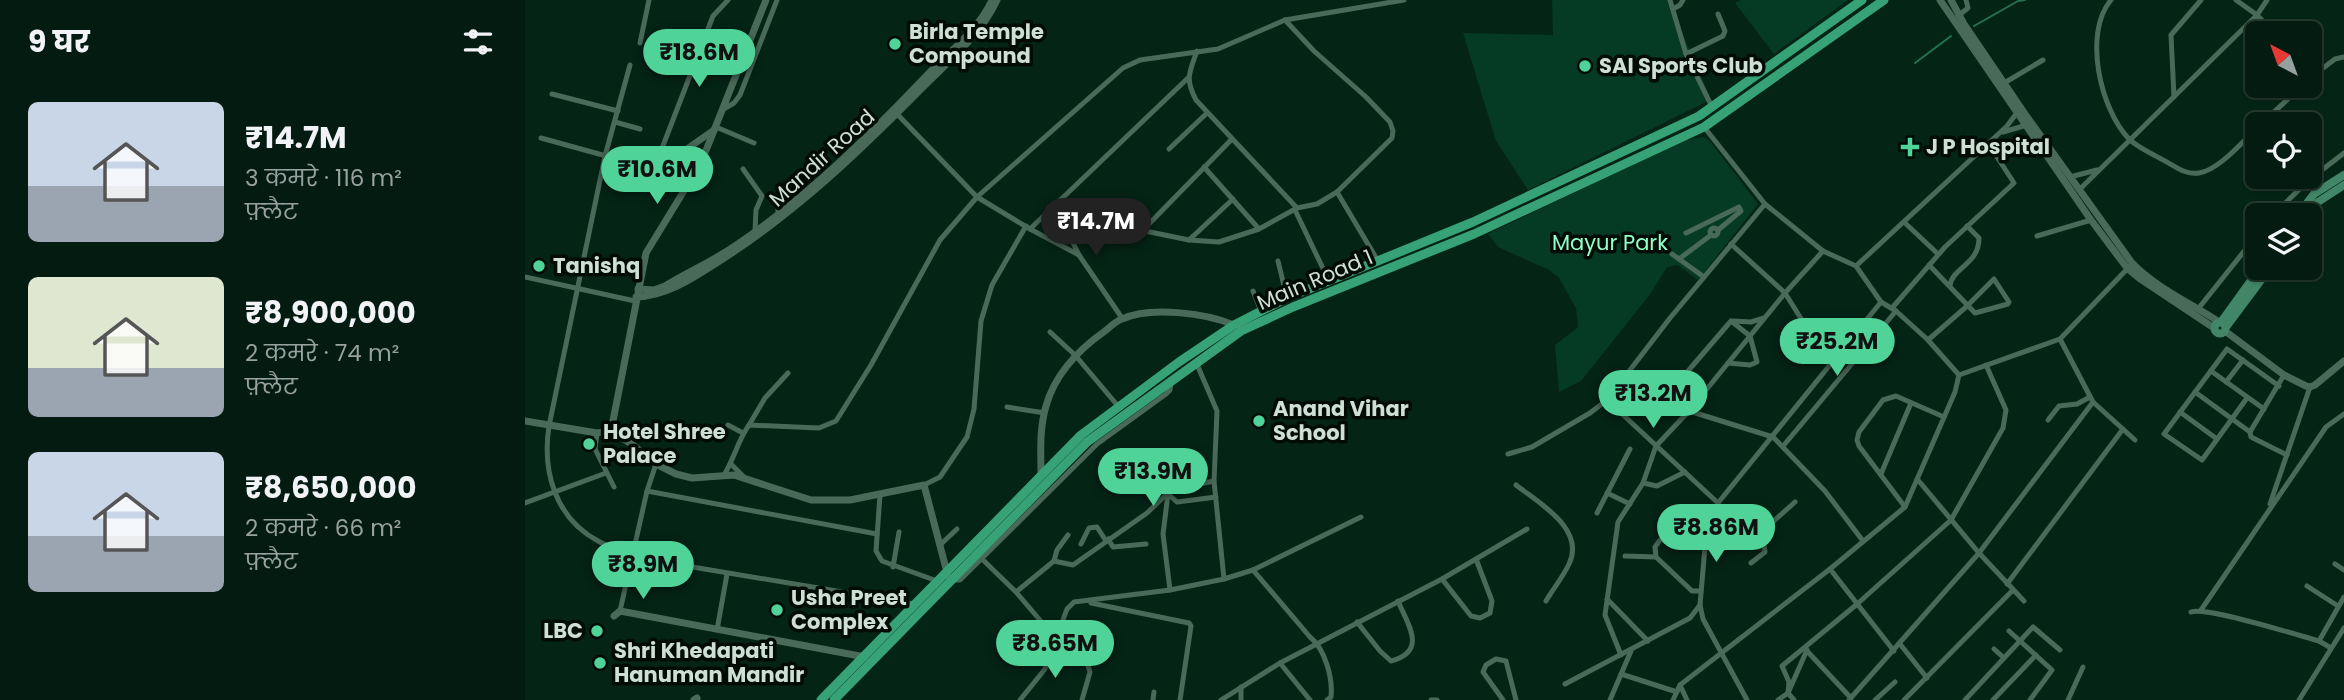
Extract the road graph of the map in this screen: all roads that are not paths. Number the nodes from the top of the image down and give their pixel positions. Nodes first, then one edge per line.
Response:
1 (649, 0) edge
2 (728, 0) edge
3 (766, 0) edge
4 (777, 0) edge
5 (1404, 0) edge
6 (1670, 0) edge
7 (1683, 0) edge
8 (1862, 0) edge
9 (1884, 0) edge
10 (1940, 0) edge
11 (1951, 0) edge
12 (1966, 0) edge
13 (2111, 0) edge
14 (2201, 0) edge
15 (2237, 0) edge
16 (2267, 0) edge
17 (995, 1) edge
18 (1673, 9) junction
19 (1718, 14) dead end
20 (2257, 15) junction
21 (1956, 17) junction
22 (1285, 20) junction
23 (2263, 21) edge
24 (640, 43) dead end
25 (1197, 51) junction
26 (1686, 54) junction
27 (2344, 57) edge
28 (2043, 60) dead end
29 (630, 65) dead end
30 (2322, 68) edge
31 (1188, 78) junction
32 (2004, 83) junction
33 (552, 94) dead end
34 (2174, 97) junction
35 (2289, 98) edge
36 (1712, 107) junction
37 (722, 110) junction
38 (2019, 110) junction
39 (618, 111) junction
40 (2274, 112) edge
41 (1207, 113) junction
42 (897, 114) junction
43 (615, 122) junction
44 (2029, 125) junction
45 (1704, 127) junction
46 (715, 128) junction
47 (640, 129) dead end
48 (1997, 135) junction
49 (541, 138) dead end
50 (1231, 140) junction
51 (2245, 140) edge
52 (2131, 141) junction
53 (754, 143) dead end
54 (1988, 143) junction
55 (1169, 149) dead end
56 (2344, 153) edge
57 (605, 156) junction
58 (1204, 167) junction
59 (656, 169) junction
60 (743, 169) dead end
61 (2100, 169) junction
62 (2344, 175) edge
63 (2070, 177) junction
64 (686, 185) junction
65 (2344, 185) edge
66 (782, 188) dead end
67 (2079, 190) junction
68 (1337, 192) junction
69 (977, 197) junction
70 (1233, 198) junction
71 (2285, 203) edge
72 (2307, 203) edge
73 (2317, 203) edge
74 (1765, 204) junction
75 (1055, 206) junction
76 (1296, 209) junction
77 (778, 214) junction
78 (2091, 220) junction
79 (1706, 222) junction
80 (1904, 222) junction
81 (1967, 226) junction
82 (1028, 228) junction
83 (1259, 229) junction
84 (1454, 230) junction
85 (755, 231) junction
86 (1714, 232) junction
87 (1686, 233) dead end
88 (2037, 236) dead end
89 (1189, 240) junction
90 (1455, 242) junction
91 (1730, 246) junction
92 (2245, 250) edge
93 (1823, 251) junction
94 (1672, 254) dead end
95 (1938, 254) junction
96 (1079, 255) junction
97 (1679, 259) junction
98 (1278, 261) dead end
99 (1378, 261) junction
100 (1929, 265) junction
101 (2130, 265) junction
102 (1856, 266) junction
103 (1704, 277) junction
104 (525, 278) edge
105 (2252, 280) edge
106 (2260, 280) edge
107 (1329, 281) junction
108 (1951, 286) junction
109 (577, 288) junction
110 (1253, 291) dead end
111 (1785, 293) junction
112 (636, 296) junction
113 (1287, 298) junction
114 (1881, 302) junction
115 (1966, 307) junction
116 (1894, 309) junction
117 (2198, 309) junction
118 (1261, 311) junction
119 (1122, 318) junction
120 (1764, 318) junction
121 (1733, 321) junction
122 (1234, 325) junction
123 (2221, 326) junction
124 (1050, 331) dead end
125 (1750, 336) junction
126 (2060, 339) junction
127 (1928, 340) junction
128 (1075, 355) junction
129 (2243, 360) junction
130 (2344, 360) edge
131 (1196, 362) junction
132 (1728, 363) junction
133 (1830, 365) junction
134 (1986, 365) junction
135 (2211, 371) junction
136 (788, 373) dead end
137 (1959, 375) junction
138 (2284, 375) junction
139 (1171, 380) junction
140 (2226, 382) junction
141 (2279, 386) junction
142 (2310, 387) junction
143 (2195, 392) junction
144 (2247, 398) junction
145 (1607, 400) junction
146 (2091, 400) junction
147 (1911, 403) junction
148 (1118, 406) junction
149 (1007, 407) dead end
150 (1690, 409) junction
151 (2264, 409) junction
152 (2181, 412) junction
153 (1045, 413) junction
154 (2344, 414) edge
155 (1944, 417) junction
156 (2232, 418) junction
157 (2048, 420) dead end
158 (525, 421) edge
159 (727, 425) dead end
160 (750, 425) junction
161 (549, 426) junction
162 (2123, 429) junction
163 (611, 431) junction
164 (2250, 432) junction
165 (597, 433) junction
166 (743, 433) junction
167 (1773, 437) junction
168 (2217, 439) junction
169 (2135, 440) dead end
170 (1656, 446) junction
171 (1784, 446) junction
172 (1630, 449) dead end
173 (1508, 454) dead end
174 (2287, 455) junction
175 (656, 464) junction
176 (731, 464) junction
177 (1685, 472) junction
178 (606, 473) junction
179 (1881, 474) junction
180 (724, 475) junction
181 (1041, 476) junction
182 (745, 478) junction
183 (1918, 480) junction
184 (1214, 481) junction
185 (1643, 483) junction
186 (924, 485) junction
187 (1516, 485) dead end
188 (614, 487) dead end
189 (647, 491) junction
190 (554, 493) junction
191 (1607, 493) junction
192 (1168, 494) junction
193 (880, 495) junction
194 (1216, 497) junction
195 (1795, 502) dead end
196 (525, 503) edge
197 (1630, 504) junction
198 (1717, 505) junction
199 (1905, 507) junction
200 (2268, 512) junction
201 (1597, 513) dead end
202 (1361, 517) dead end
203 (1951, 520) junction
204 (1527, 528) dead end
205 (957, 529) dead end
206 (899, 532) dead end
207 (877, 534) junction
208 (1706, 535) junction
209 (1069, 536) dead end
210 (1753, 536) junction
211 (1107, 540) junction
212 (1863, 541) junction
213 (1081, 544) dead end
214 (1146, 544) dead end
215 (940, 545) junction
216 (1979, 553) junction
217 (1625, 556) dead end
218 (633, 557) junction
219 (1656, 557) junction
220 (1476, 559) junction
221 (983, 560) junction
222 (1054, 561) junction
223 (1751, 563) dead end
224 (2335, 564) dead end
225 (893, 566) junction
226 (1830, 569) junction
227 (1253, 570) junction
228 (2344, 570) edge
229 (727, 574) junction
230 (949, 577) junction
231 (1224, 579) junction
232 (1442, 579) junction
233 (938, 581) junction
234 (2007, 584) junction
235 (2307, 586) dead end
236 (1170, 590) junction
237 (2012, 591) junction
238 (1016, 592) junction
239 (1700, 592) junction
240 (2344, 597) edge
241 (1607, 599) junction
242 (1398, 601) junction
243 (1546, 601) dead end
244 (2024, 601) dead end
245 (1085, 602) junction
246 (913, 604) junction
247 (1700, 605) junction
248 (1856, 605) junction
249 (2339, 606) junction
250 (2201, 610) junction
251 (2192, 612) dead end
252 (617, 613) joint
253 (1690, 618) junction
254 (1703, 619) junction
255 (1357, 622) junction
256 (2344, 628) edge
257 (717, 630) junction
258 (2009, 631) dead end
259 (1056, 639) junction
260 (2021, 639) junction
261 (2319, 640) junction
262 (1648, 641) junction
263 (1317, 643) junction
264 (1900, 644) junction
265 (1807, 648) junction
266 (2331, 648) junction
267 (1994, 649) dead end
268 (1631, 650) junction
269 (2060, 650) dead end
270 (1894, 651) junction
271 (1722, 653) junction
272 (1621, 655) junction
273 (2036, 655) junction
274 (865, 657) junction
275 (2004, 658) junction
276 (1280, 663) junction
277 (2083, 667) dead end
278 (1621, 674) junction
279 (1927, 678) junction
280 (1895, 682) dead end
281 (1565, 684) dead end
282 (1241, 687) junction
283 (1679, 689) junction
284 (1154, 692) dead end
285 (1788, 693) junction
286 (1224, 698) edge
287 (1850, 699) edge
288 (821, 700) edge
289 (834, 700) edge
290 (1020, 700) edge
291 (1082, 700) edge
292 (1153, 700) edge
293 (1181, 700) edge
294 (1234, 700) edge
295 (1241, 700) edge
296 (1310, 700) edge
297 (1327, 700) edge
298 (1431, 700) edge
299 (1437, 700) edge
300 (1503, 700) edge
301 (1516, 700) edge
302 (1610, 700) edge
303 (1673, 700) edge
304 (1687, 700) edge
305 (1747, 700) edge
306 (1778, 700) edge
307 (1794, 700) edge
308 (1875, 700) edge
309 (1904, 700) edge
310 (1965, 700) edge
311 (1993, 700) edge
312 (2030, 700) edge
313 (2068, 700) edge
314 (2299, 700) edge

1 - 24 street
2 - 59 street
3 - 37 street
4 - 37 street
5 - 22 street
6 - 18 street
7 - 18 street
8 - 36 main road, Main Road 1
9 - 45 main road, Main Road 1
10 - 21 street
11 - 21 street
12 - 21 street
13 - 52 street
14 - 34 street
15 - 20 street
16 - 20 street
17 - 42 street, Mandir Road
17 - 77 street, Mandir Road
18 - 26 street
19 - 26 street
20 - 23 street
20 - 34 street
21 - 32 street
21 - 38 street
22 - 25 street
22 - 68 street
25 - 31 street
25 - 69 street
26 - 36 street
27 - 30 street
28 - 32 street
29 - 39 street
31 - 41 street
31 - 75 street
32 - 38 street
33 - 39 street
34 - 52 street
35 - 40 street
36 - 84 main road, Main Road 1
37 - 46 street
38 - 44 street
38 - 48 street
39 - 43 street
41 - 50 street
41 - 55 street
42 - 69 street
42 - 112 street, Mandir Road
43 - 47 street
43 - 57 street
44 - 48 street
44 - 63 street
44 - 78 street
45 - 74 street
45 - 90 main road, Main Road 1
46 - 53 street
46 - 59 street
46 - 64 street
48 - 54 street
49 - 57 street
50 - 58 street
50 - 76 street
51 - 52 street
52 - 61 street
54 - 80 street
54 - 81 street
56 - 71 street
57 - 59 street
57 - 109 street
58 - 70 street
58 - 89 street
59 - 64 street
60 - 85 street
61 - 63 street
61 - 67 street
62 - 72 main road
63 - 67 street
64 - 112 street
65 - 73 main road
66 - 77 street
67 - 101 street
68 - 76 street
68 - 99 street
69 - 82 street
69 - 160 street
70 - 83 street
70 - 89 street
74 - 91 street
74 - 93 street
75 - 82 street
75 - 96 street
76 - 83 street
76 - 107 street
77 - 85 street, Mandir Road
78 - 88 street
78 - 101 street
79 - 86 street
79 - 86 street
79 - 87 street
80 - 95 street
80 - 102 street
81 - 95 street
81 - 108 street
82 - 96 street
82 - 186 street
83 - 89 street
84 - 90 main road
84 - 99 main road, Main Road 1
85 - 112 street, Mandir Road
86 - 91 street
86 - 97 street
90 - 131 main road, Main Road 1
91 - 103 street
91 - 111 street
92 - 117 street
93 - 102 street
93 - 111 street
94 - 97 street
95 - 100 street
96 - 119 street
97 - 103 street
98 - 113 street
99 - 107 main road, Main Road 1
100 - 108 street
100 - 116 street
101 - 117 street
101 - 123 street
101 - 126 street
102 - 114 street
103 - 145 street
104 - 109 street
105 - 123 main road
106 - 123 main road
107 - 113 main road, Main Road 1
108 - 115 street
109 - 112 street
109 - 161 street
110 - 118 street
111 - 120 street
111 - 133 street
112 - 163 street
113 - 118 main road, Main Road 1
114 - 116 street
114 - 133 street
115 - 115 street
115 - 127 street
116 - 127 street
116 - 171 street
117 - 123 street
118 - 122 main road, Main Road 1
119 - 122 street
119 - 128 street
120 - 121 street
120 - 125 street
121 - 125 street
121 - 150 street
122 - 148 main road, Main Road 1
123 - 138 street
124 - 128 street
125 - 132 street
125 - 132 street
126 - 134 street
126 - 146 street
127 - 137 street
128 - 148 street
128 - 153 street
129 - 135 street
129 - 140 street
129 - 141 street
130 - 142 street
131 - 139 main road, Main Road 1
131 - 184 street
132 - 150 street
133 - 167 street
134 - 137 street
134 - 203 street
135 - 140 street
135 - 143 street
136 - 160 street
137 - 155 street
138 - 141 street
138 - 142 street
139 - 221 street
139 - 230 main road, Main Road 1
140 - 144 street
141 - 151 street
142 - 174 street
143 - 152 street
143 - 156 street
144 - 151 street
144 - 156 street
145 - 170 street
145 - 173 street
146 - 157 street
146 - 162 street
146 - 216 street
147 - 155 street
147 - 179 street
147 - 179 street
148 - 181 main road, Main Road 1
149 - 153 street
150 - 167 street
150 - 170 street
151 - 164 street
152 - 168 street
152 - 168 street
153 - 181 street
154 - 200 street
155 - 183 street
156 - 164 street
156 - 168 street
158 - 161 street
159 - 166 street
160 - 166 street
161 - 165 street
161 - 190 street
162 - 169 street
162 - 234 street
163 - 165 street
163 - 175 street
164 - 174 street
165 - 178 street
166 - 176 street
167 - 171 street
167 - 198 street
170 - 177 street
170 - 185 street
171 - 212 street
172 - 191 street
174 - 200 street
175 - 180 street
175 - 189 street
176 - 180 street
176 - 182 street
177 - 185 street
177 - 198 street
178 - 188 street
178 - 190 street
179 - 199 street
180 - 182 street
181 - 230 main road, Main Road 1
182 - 193 street
183 - 199 street
183 - 203 street
184 - 192 street
184 - 194 street
185 - 197 street
186 - 193 street
186 - 215 street
187 - 243 street
189 - 207 street
189 - 218 street
190 - 196 street
190 - 218 street
191 - 197 street
191 - 201 street
192 - 194 street
192 - 211 street
192 - 236 street
193 - 207 street
194 - 231 street
195 - 210 street
197 - 241 street
198 - 208 street
198 - 210 street
199 - 212 street
200 - 250 street
202 - 227 street
203 - 216 street
203 - 248 street
204 - 220 street
205 - 215 street
206 - 225 street
207 - 225 street
208 - 219 street
208 - 239 street
209 - 222 street
210 - 223 street
211 - 213 street
211 - 214 street
211 - 222 street
212 - 226 street
215 - 230 street
216 - 234 street
216 - 264 street
217 - 219 street
218 - 229 street
218 - 252 street
219 - 239 street
220 - 232 street
220 - 232 street
221 - 230 street
221 - 238 street
222 - 238 street
224 - 228 street
225 - 233 street
226 - 248 street
226 - 271 street
227 - 231 street
227 - 263 street
229 - 246 street
229 - 257 street
230 - 233 main road, Main Road 1
230 - 289 main road, Main Road 1
231 - 236 street
232 - 242 street
233 - 246 main road, Main Road 1
234 - 237 street
235 - 249 street
236 - 245 street
237 - 244 street
237 - 279 street
238 - 259 street
239 - 247 street
240 - 249 street
241 - 262 street
241 - 272 street
242 - 255 street
242 - 255 street
245 - 259 street
245 - 293 street
246 - 274 main road, Main Road 1
247 - 253 street
247 - 254 street
248 - 265 street
248 - 270 street
249 - 261 street
250 - 251 street
250 - 261 street
252 - 257 street
253 - 254 street
253 - 262 street
254 - 271 street
255 - 263 street
256 - 266 street
257 - 274 street
258 - 260 street
259 - 290 street
259 - 291 street
260 - 269 street
260 - 273 street
260 - 275 street
261 - 266 street
262 - 268 street
263 - 276 street
263 - 297 street
264 - 270 street
264 - 279 street
265 - 285 street
265 - 285 street
265 - 287 street
266 - 314 street
267 - 275 street
268 - 272 street
268 - 278 street
270 - 287 street
271 - 283 street
271 - 305 street
272 - 281 street
273 - 311 street
273 - 312 street
274 - 288 main road, Main Road 1
275 - 310 street
276 - 282 street
276 - 296 street
277 - 313 street
278 - 283 street
278 - 302 street
279 - 309 street
280 - 308 street
282 - 286 street
282 - 295 street
283 - 303 street
283 - 304 street
284 - 292 street
285 - 306 street
285 - 307 street
286 - 294 street
298 - 299 street
300 - 301 street

